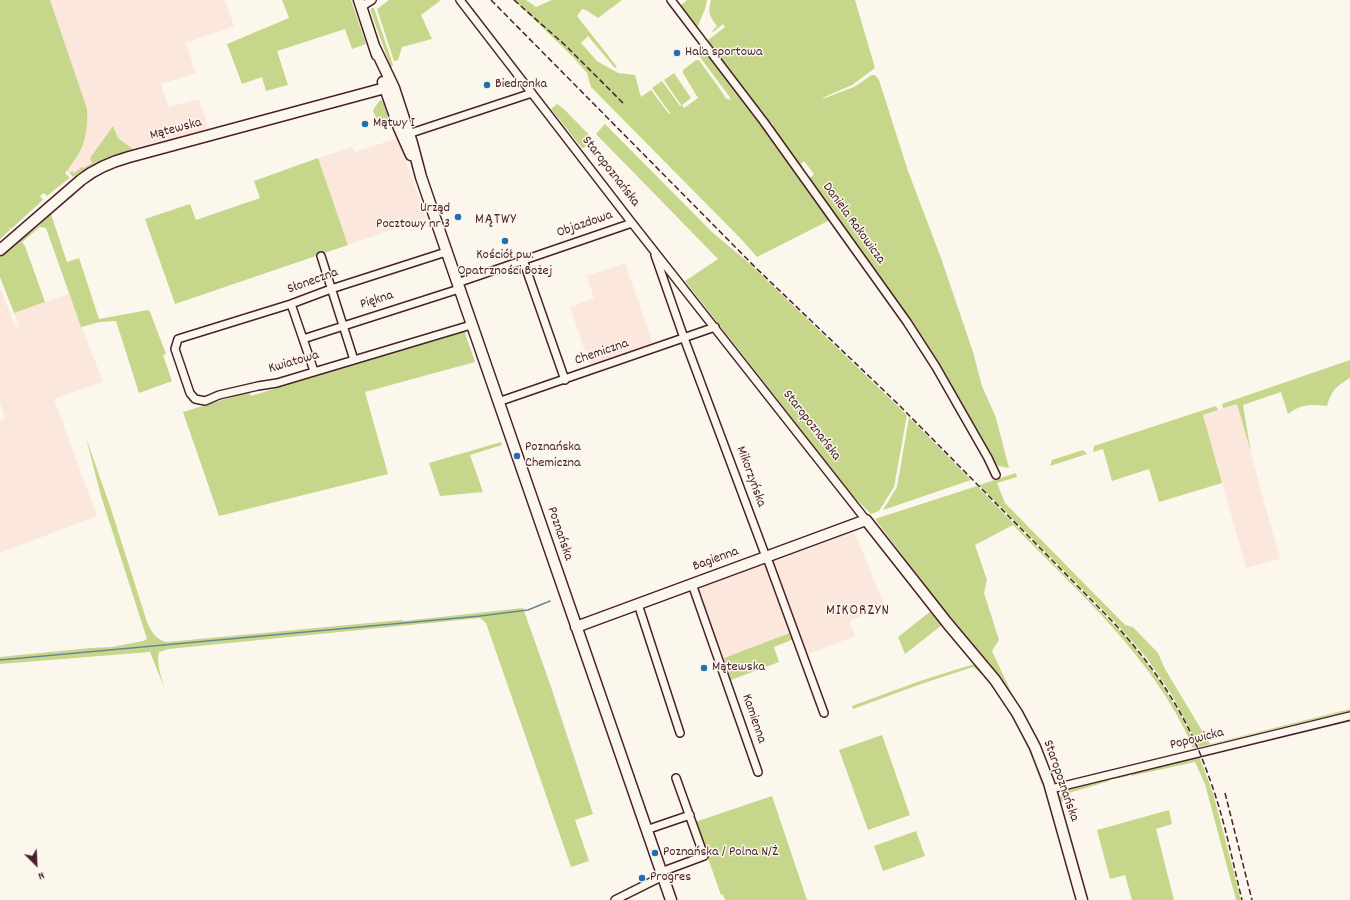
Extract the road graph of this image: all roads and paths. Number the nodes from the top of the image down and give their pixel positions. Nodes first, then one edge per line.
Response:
1 (372, 0) edge
2 (460, 0) edge
3 (671, 0) edge
4 (360, 4) edge
5 (375, 48) junction
6 (388, 75) junction
7 (385, 88) junction
8 (532, 93) junction
9 (397, 98) junction
10 (406, 135) junction
11 (632, 223) junction
12 (653, 249) junction
13 (0, 250) edge
14 (446, 252) junction
15 (321, 256) dead end
16 (523, 260) junction
17 (669, 269) junction
18 (661, 274) junction
19 (458, 286) junction
20 (331, 289) junction
21 (291, 304) junction
22 (471, 325) junction
23 (344, 326) junction
24 (715, 327) junction
25 (188, 336) joint
26 (684, 338) junction
27 (303, 339) junction
28 (354, 360) junction
29 (314, 371) junction
30 (565, 380) junction
31 (498, 402) junction
32 (996, 475) dead end
33 (866, 520) junction
34 (766, 557) junction
35 (692, 584) junction
36 (638, 604) junction
37 (576, 627) junction
38 (824, 713) dead end
39 (1350, 716) edge
40 (680, 733) dead end
41 (758, 772) dead end
42 (676, 778) dead end
43 (1051, 789) junction
44 (690, 815) junction
45 (646, 830) junction
46 (662, 874) junction
47 (615, 900) edge
48 (671, 900) edge
49 (1082, 900) edge

1 - 4 street
2 - 8 street, Staropoznańska
3 - 32 street, Daniela Rakowicza
4 - 5 street, Poznańska
5 - 6 street, Poznańska
5 - 7 street, Poznańska
6 - 7 street
6 - 9 street, Poznańska
7 - 9 street
7 - 10 street, Poznańska
7 - 13 street, Mątewska
8 - 10 street
8 - 11 street, Staropoznańska
9 - 10 street, Poznańska
10 - 14 street, Poznańska
11 - 12 street, Staropoznańska
11 - 16 street, Objazdowa
12 - 17 street, Staropoznańska
12 - 18 street, Mikorzyńska
14 - 19 street, Poznańska
14 - 20 street, Słoneczna
15 - 20 street
16 - 19 street, Objazdowa
16 - 30 street
17 - 18 street
17 - 24 street, Staropoznańska
18 - 26 street, Mikorzyńska
19 - 22 street, Poznańska
19 - 23 street, Piękna
20 - 21 street, Słoneczna
20 - 23 street
21 - 25 street, Słoneczna
21 - 27 street
22 - 28 street, Kwiatowa
22 - 31 street, Poznańska
23 - 27 street, Piękna
23 - 28 street
24 - 26 street, Chemiczna
24 - 33 street, Staropoznańska
25 - 29 street, Kwiatowa
26 - 30 street, Chemiczna
26 - 34 street, Mikorzyńska
27 - 29 street
28 - 29 street, Kwiatowa
30 - 31 street, Chemiczna
31 - 37 street, Poznańska
33 - 34 street, Bagienna
33 - 43 street, Staropoznańska
34 - 35 street, Bagienna
34 - 38 street, Mikorzyńska
35 - 36 street, Bagienna
35 - 41 street, Kamienna
36 - 37 street, Bagienna
36 - 40 street
37 - 45 street, Poznańska
39 - 43 street, Popowicka
42 - 44 street
43 - 49 street, Staropoznańska
44 - 45 street
44 - 46 street
45 - 46 street, Poznańska
46 - 47 street
46 - 48 street, Poznańska

